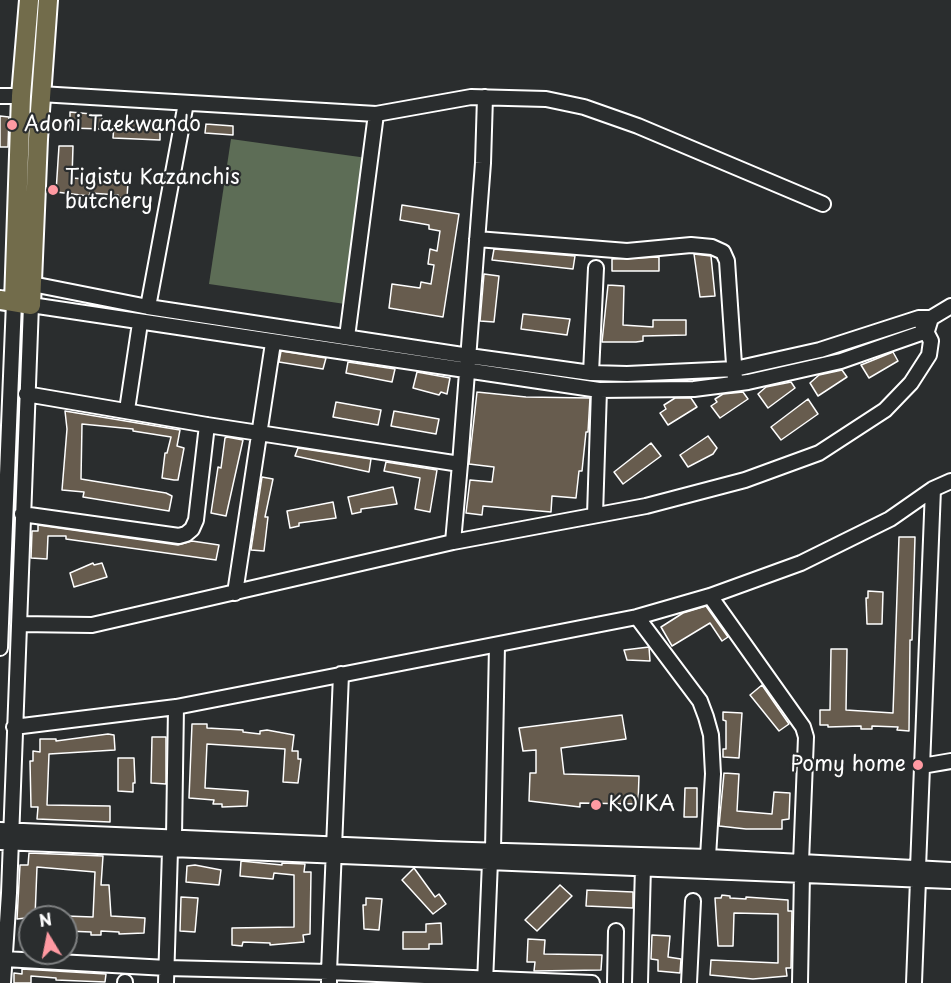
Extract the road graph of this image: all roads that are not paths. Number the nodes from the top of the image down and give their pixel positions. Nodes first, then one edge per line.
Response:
1 (29, 0) edge
2 (48, 0) edge
3 (40, 94) junction
4 (0, 96) edge
5 (21, 96) junction
6 (485, 97) junction
7 (186, 103) junction
8 (376, 114) junction
9 (823, 204) dead end
10 (477, 239) junction
11 (596, 268) dead end
12 (16, 282) edge
13 (15, 302) edge
14 (951, 306) edge
15 (148, 307) junction
16 (926, 322) junction
17 (140, 323) junction
18 (347, 337) junction
19 (273, 343) junction
20 (469, 356) junction
21 (735, 369) junction
22 (467, 372) junction
23 (591, 373) junction
24 (736, 385) junction
25 (599, 390) junction
26 (3, 394) edge
27 (26, 394) junction
28 (127, 410) junction
29 (207, 425) junction
30 (259, 433) junction
31 (460, 464) junction
32 (951, 482) edge
33 (933, 489) junction
34 (22, 514) junction
35 (595, 515) junction
36 (453, 542) junction
37 (235, 593) junction
38 (710, 596) junction
39 (637, 617) junction
40 (1, 624) edge
41 (19, 624) junction
42 (497, 645) junction
43 (0, 648) edge
44 (341, 674) junction
45 (176, 707) junction
46 (14, 727) junction
47 (951, 761) edge
48 (922, 766) junction
49 (5, 836) edge
50 (172, 844) junction
51 (333, 850) junction
52 (492, 855) junction
53 (708, 857) junction
54 (675, 862) junction
55 (643, 866) junction
56 (802, 868) junction
57 (951, 870) edge
58 (918, 874) junction
59 (951, 881) edge
60 (693, 902) dead end
61 (616, 931) dead end
62 (4, 958) junction
63 (167, 968) junction
64 (329, 978) edge
65 (485, 980) edge
66 (3, 983) edge
67 (166, 983) edge
68 (592, 983) edge
69 (615, 983) edge
70 (640, 983) edge
71 (689, 983) edge
72 (800, 983) edge
73 (914, 983) edge

1 - 5 main road
2 - 3 main road
3 - 7 street
3 - 12 main road
4 - 5 street
5 - 12 main road
6 - 8 street
6 - 9 street
6 - 10 street
7 - 8 street
7 - 15 street
8 - 18 street
10 - 20 street
10 - 21 street
11 - 23 street
12 - 13 main road
12 - 15 street
13 - 17 street
13 - 26 street
13 - 27 street
14 - 16 street
15 - 18 street
16 - 21 street
16 - 24 street
16 - 35 street
17 - 19 street
17 - 28 street
18 - 20 street
19 - 22 street
19 - 30 street
20 - 22 street
20 - 23 street
21 - 23 street
21 - 24 street
22 - 25 street
22 - 31 street
24 - 25 street
25 - 35 street
26 - 40 street
27 - 28 street
27 - 34 street
28 - 29 street
29 - 30 street
29 - 34 street
30 - 31 street
30 - 37 street
31 - 36 street
32 - 33 street
33 - 38 street
33 - 48 street
34 - 41 street
35 - 36 street
36 - 37 street
37 - 41 street
38 - 39 street
38 - 56 street
39 - 42 street
39 - 53 street
40 - 43 street
41 - 46 street
42 - 44 street
42 - 52 street
44 - 45 street
44 - 51 street
45 - 46 street
45 - 50 street
46 - 49 street
47 - 48 street
48 - 58 street
49 - 50 street
49 - 62 street
50 - 51 street
50 - 63 street
51 - 52 street
51 - 64 street
52 - 54 street
52 - 55 street
52 - 65 street
53 - 54 street
53 - 56 street
54 - 55 street
54 - 56 street
55 - 70 street
56 - 58 street
56 - 72 street
57 - 58 street
58 - 59 street
58 - 73 street
60 - 71 street
61 - 69 street
62 - 63 street
62 - 66 street
63 - 64 street
63 - 67 street
64 - 65 street
65 - 68 street

